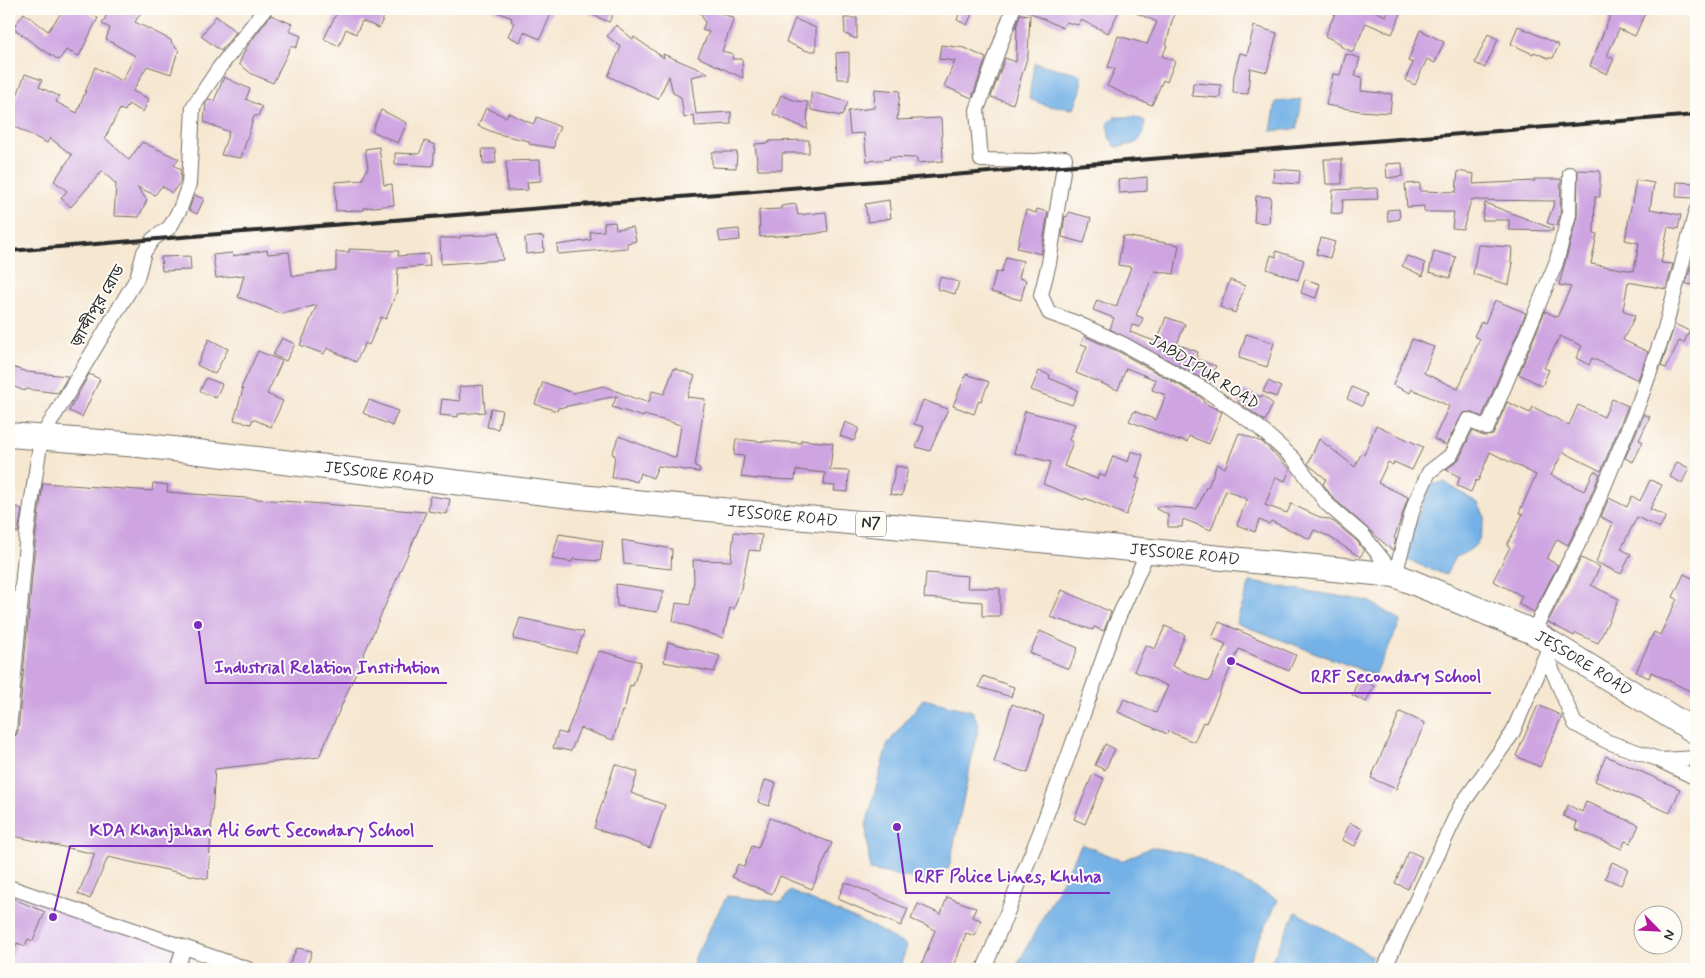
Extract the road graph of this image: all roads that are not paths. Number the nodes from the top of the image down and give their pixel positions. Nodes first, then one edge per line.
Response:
1 (265, 9) edge
2 (1013, 9) edge
3 (1570, 174) dead end
4 (1696, 211) edge
5 (9, 436) edge
6 (41, 438) junction
7 (1148, 551) junction
8 (1395, 575) junction
9 (1544, 643) junction
10 (9, 730) edge
11 (1696, 732) edge
12 (1696, 758) edge
13 (1661, 760) junction
14 (1696, 778) edge
15 (9, 886) edge
16 (184, 948) junction
17 (177, 969) edge
18 (248, 969) edge
19 (984, 969) edge
20 (1384, 969) edge

1 - 6 street, জ়াব্দীপুর রোড
2 - 8 street, JABDIPUR ROAD
3 - 8 street
4 - 9 street
5 - 6 highway, JESSORE ROAD / N7
6 - 7 highway, JESSORE ROAD / N7
6 - 10 street
7 - 8 highway, JESSORE ROAD / N7
7 - 19 street
8 - 9 highway, JESSORE ROAD / N7
9 - 11 highway, JESSORE ROAD / N7
9 - 13 street
9 - 20 street
12 - 13 street
13 - 14 street
15 - 16 street
16 - 17 street
16 - 18 street

